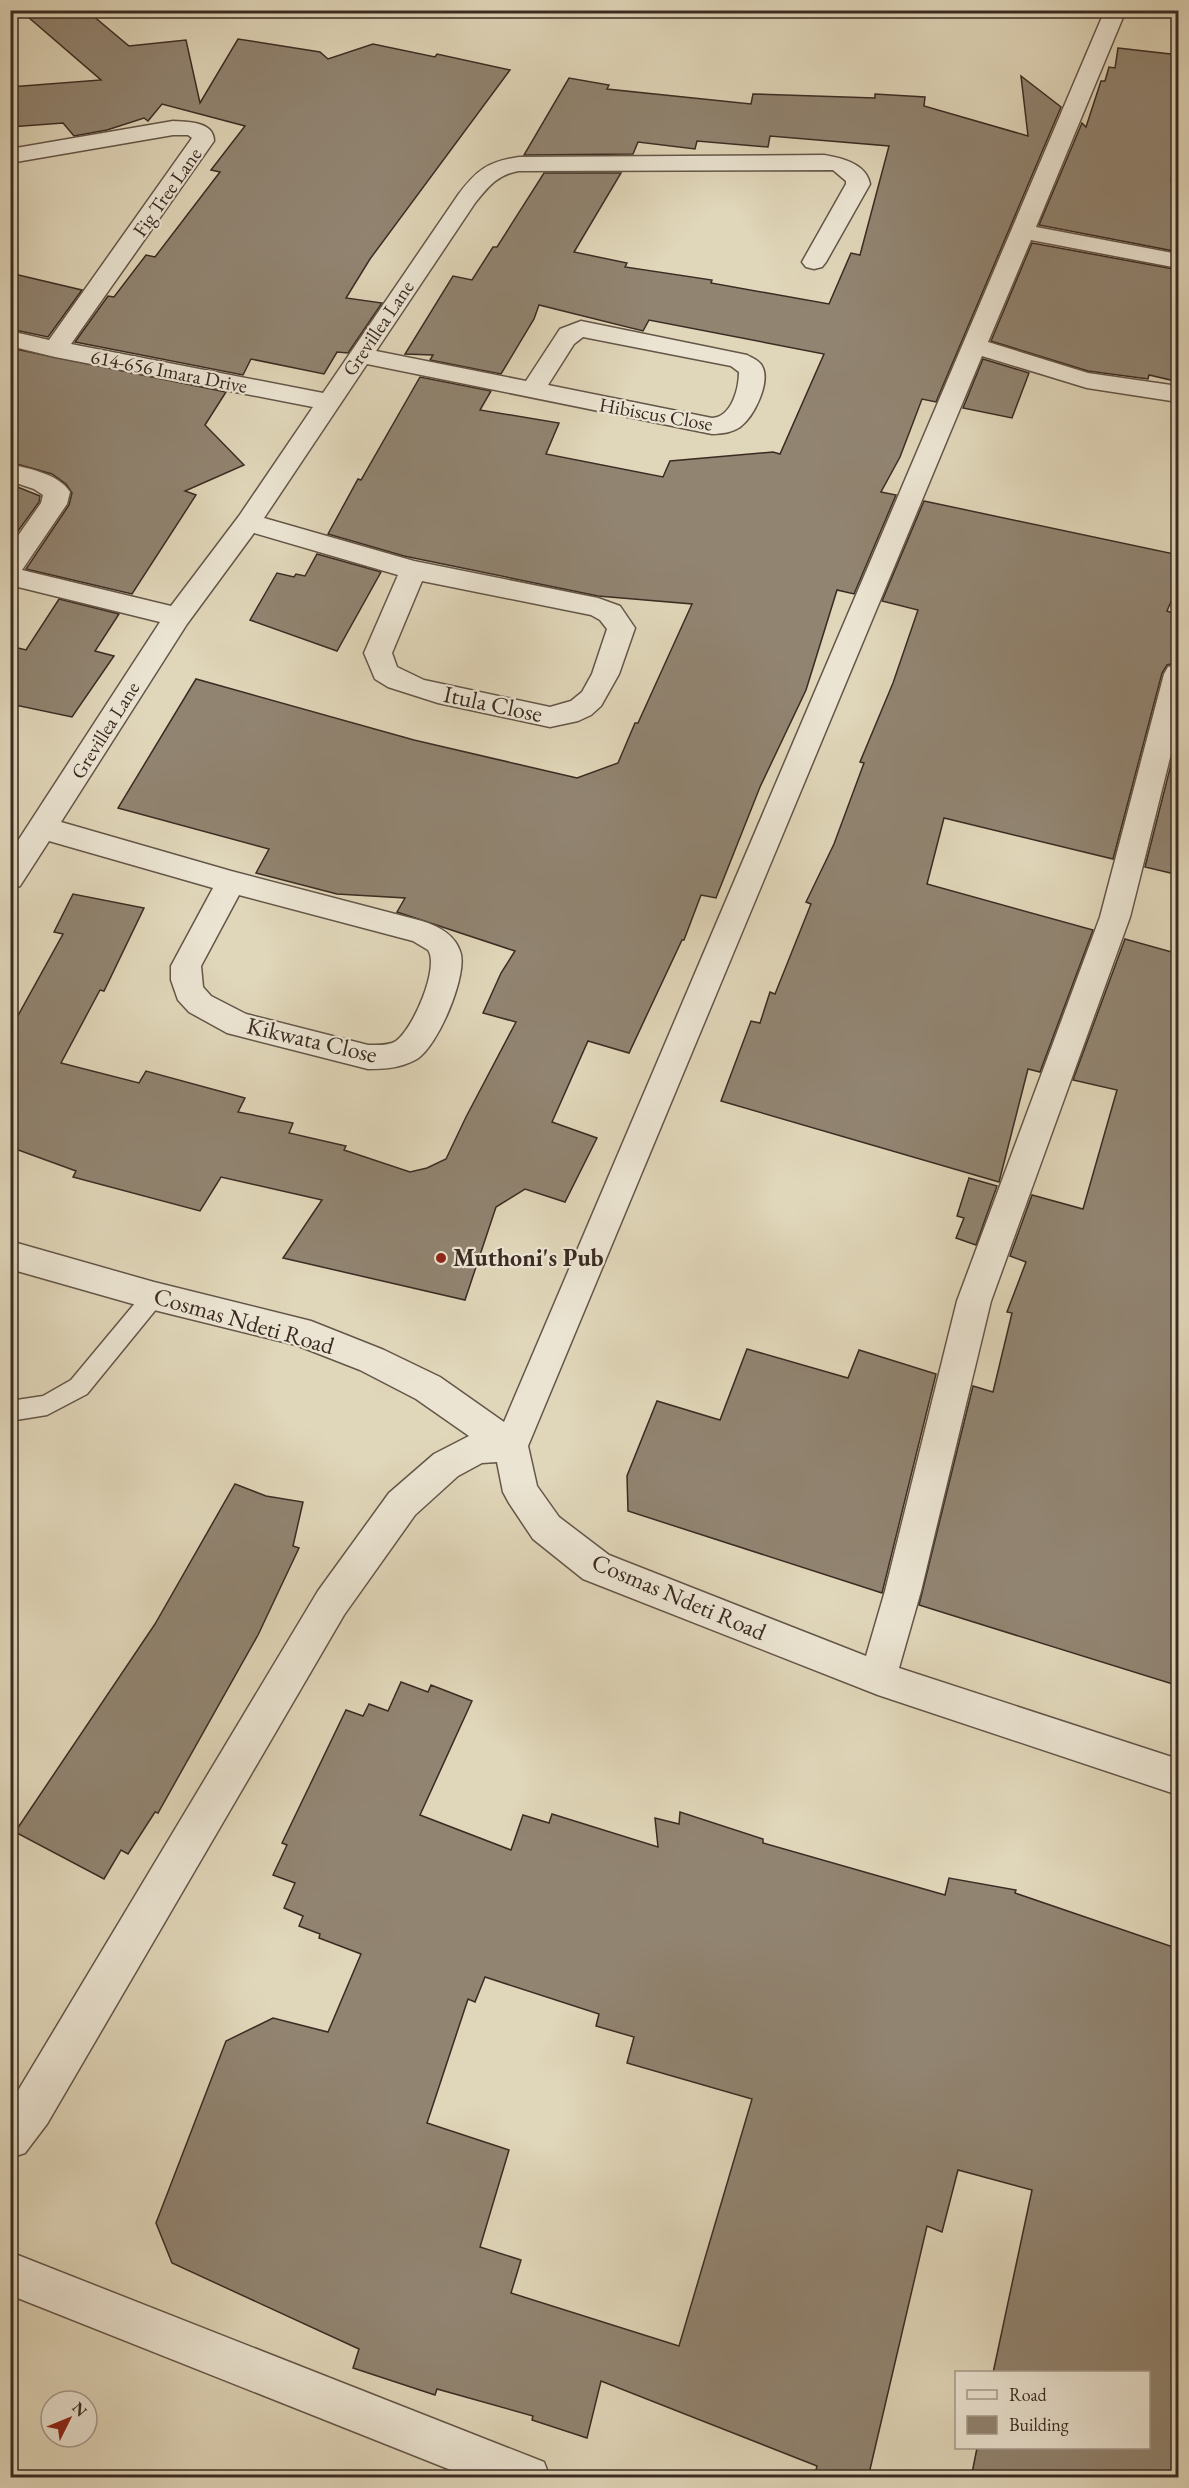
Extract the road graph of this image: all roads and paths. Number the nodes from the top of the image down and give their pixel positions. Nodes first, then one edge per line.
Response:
1 (1096, 10) edge
2 (1116, 10) edge
3 (1106, 35) junction
4 (10, 156) edge
5 (1021, 231) junction
6 (1179, 261) edge
7 (814, 262) dead end
8 (10, 338) edge
9 (973, 347) junction
10 (55, 349) junction
11 (359, 355) junction
12 (532, 390) junction
13 (1179, 394) edge
14 (327, 402) junction
15 (10, 472) edge
16 (248, 522) junction
17 (10, 567) edge
18 (413, 570) junction
19 (10, 576) edge
20 (177, 617) junction
21 (1179, 674) edge
22 (43, 828) junction
23 (10, 878) edge
24 (231, 882) junction
25 (10, 1255) edge
26 (154, 1296) junction
27 (10, 1411) edge
28 (511, 1446) junction
29 (878, 1678) junction
30 (1179, 1777) edge
31 (10, 2138) edge
32 (10, 2273) edge
33 (528, 2478) edge

1 - 3 street
2 - 3 street
3 - 5 street
4 - 10 street, Fig Tree Lane
5 - 6 street
5 - 9 street
7 - 11 street, Grevillea Lane
8 - 10 street, 614-656 Imara Drive
9 - 13 street
9 - 28 street
10 - 14 street, 614-656 Imara Drive
11 - 12 street
11 - 14 street, Grevillea Lane
12 - 12 street, Hibiscus Close
14 - 16 street, Grevillea Lane
15 - 17 street
16 - 18 street
16 - 20 street, Grevillea Lane
18 - 18 street, Itula Close
19 - 20 street
20 - 22 street, Grevillea Lane
21 - 29 street
22 - 23 street, Grevillea Lane
22 - 24 street, Kikwata Close
24 - 24 street, Kikwata Close
25 - 26 street, Cosmas Ndeti Road
26 - 27 lane
26 - 28 street, Cosmas Ndeti Road
28 - 29 street, Cosmas Ndeti Road
28 - 31 street
29 - 30 street, Cosmas Ndeti Road
32 - 33 street

